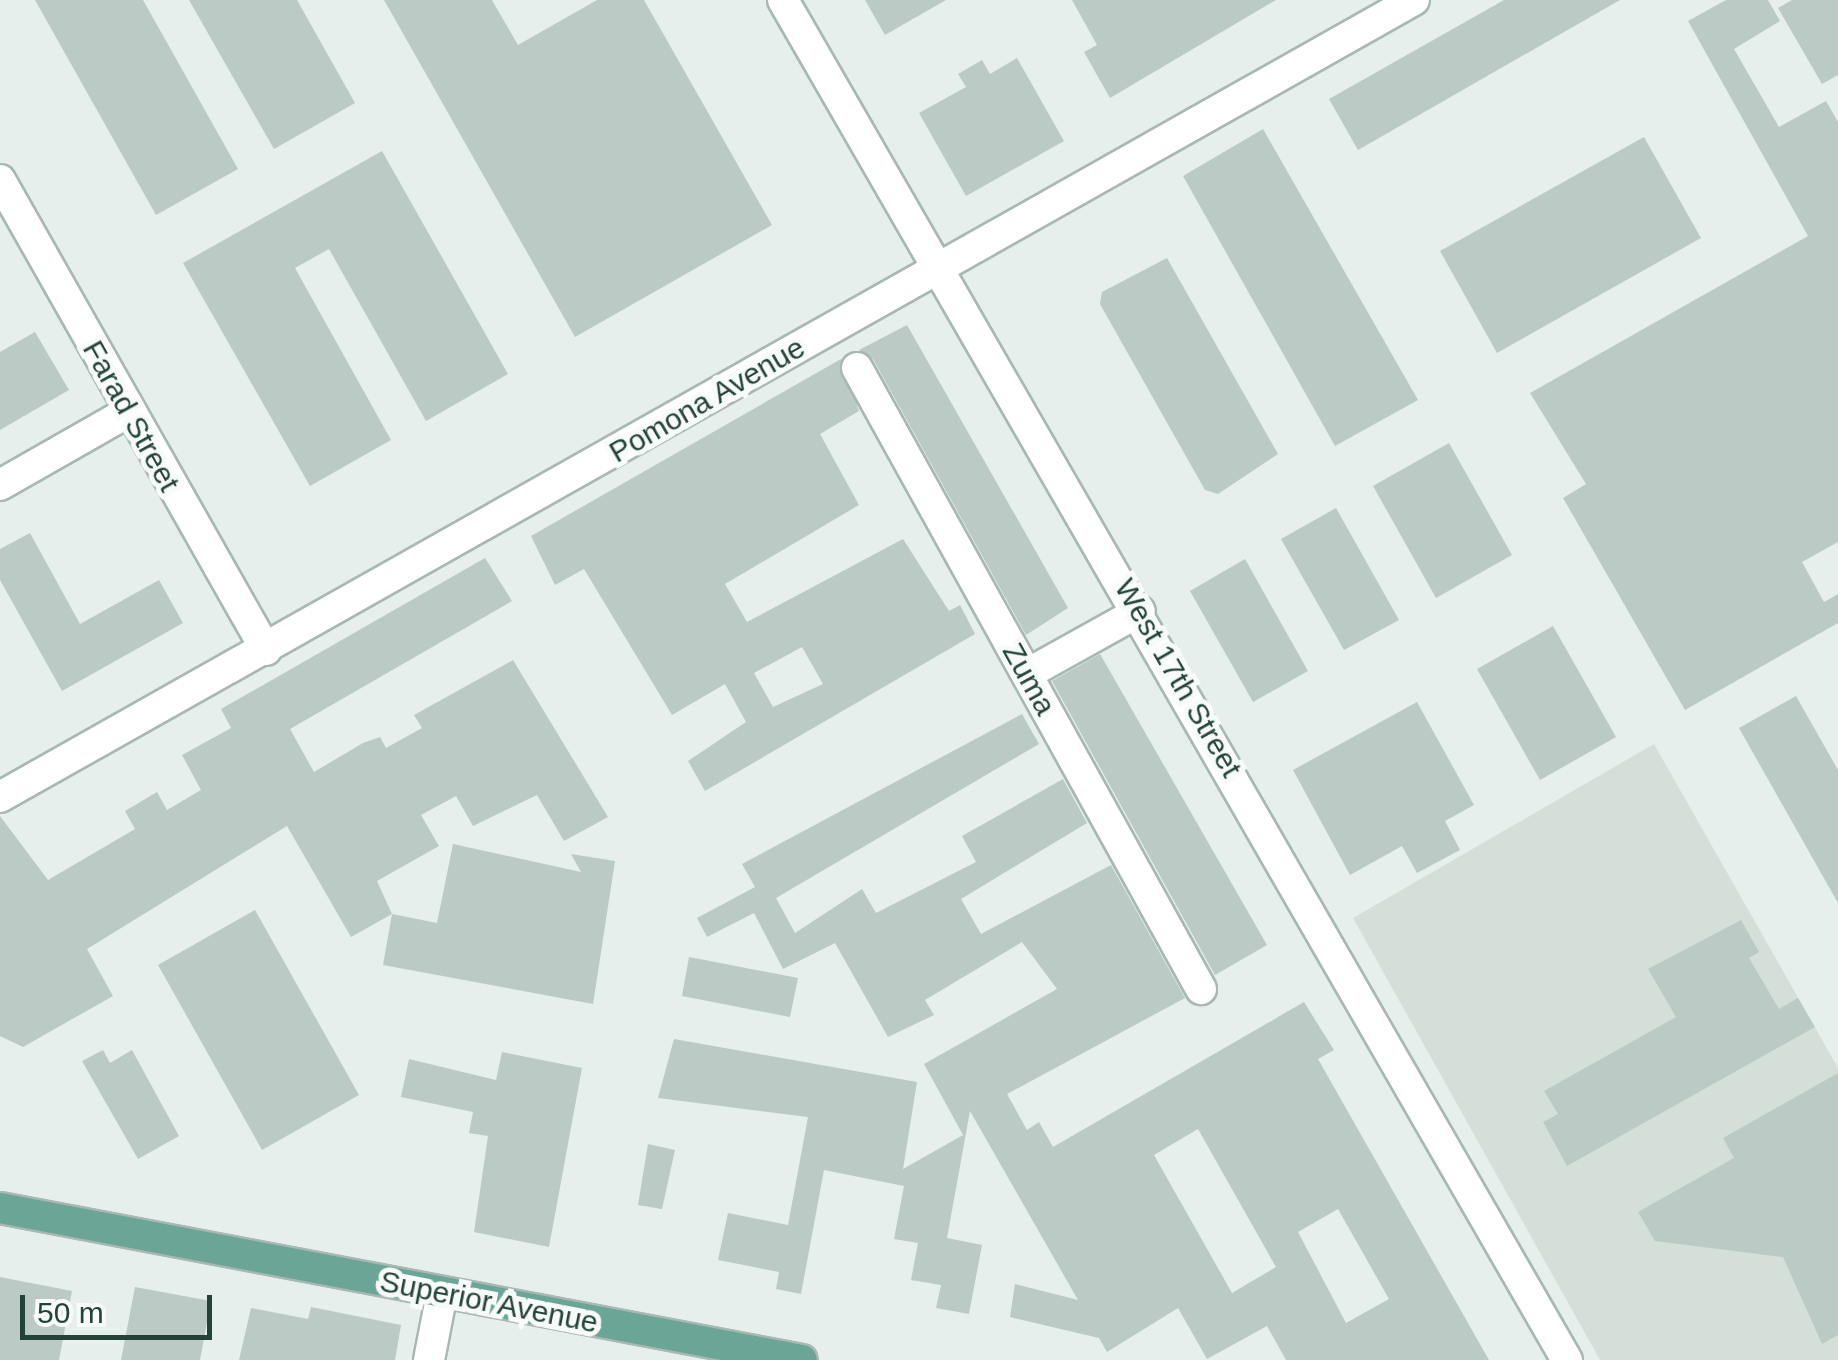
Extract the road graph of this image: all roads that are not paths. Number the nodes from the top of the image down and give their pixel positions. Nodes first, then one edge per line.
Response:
1 (783, 0) edge
2 (1414, 0) edge
3 (0, 180) edge
4 (940, 268) junction
5 (857, 368) dead end
6 (128, 412) junction
7 (0, 485) edge
8 (1140, 611) junction
9 (266, 650) junction
10 (1027, 674) junction
11 (0, 797) edge
12 (1201, 989) dead end
13 (0, 1208) edge
14 (442, 1293) junction
15 (429, 1360) edge
16 (802, 1360) edge
17 (1566, 1360) edge

1 - 4 street, West 17th Street
2 - 4 street, Pomona Avenue
3 - 6 street, Farad Street
4 - 8 street, West 17th Street
4 - 9 street, Pomona Avenue
5 - 10 street, Zuma
6 - 7 street
6 - 9 street, Farad Street
8 - 10 street
8 - 17 street, West 17th Street
9 - 11 street, Pomona Avenue
10 - 12 street, Zuma
13 - 14 main road, Superior Avenue
14 - 15 street
14 - 16 main road, Superior Avenue

